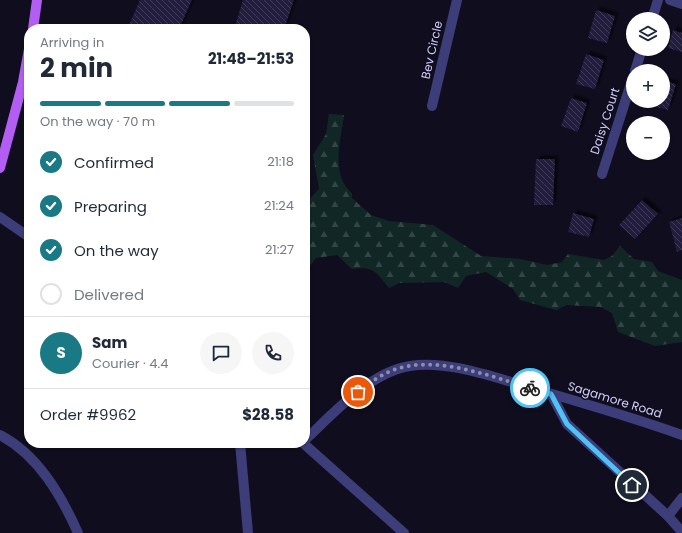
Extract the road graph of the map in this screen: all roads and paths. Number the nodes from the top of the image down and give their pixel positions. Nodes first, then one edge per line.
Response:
1 (37, 0) edge
2 (457, 0) edge
3 (658, 0) edge
4 (670, 0) edge
5 (682, 4) edge
6 (654, 12) edge
7 (34, 24) edge
8 (24, 76) edge
9 (626, 99) edge
10 (432, 106) dead end
11 (0, 168) edge
12 (602, 174) dead end
13 (0, 217) edge
14 (24, 234) edge
15 (551, 394) junction
16 (0, 435) edge
17 (310, 435) edge
18 (682, 435) edge
19 (240, 448) edge
20 (309, 448) edge
21 (682, 498) edge
22 (668, 516) junction
23 (682, 532) edge
24 (78, 533) edge
25 (248, 533) edge
26 (404, 533) edge

1 - 7 main road
2 - 10 street, Bev Circle
3 - 6 street
4 - 5 street
8 - 11 main road
9 - 12 street, Daisy Court
13 - 14 street
15 - 17 street, Sagamore Road
15 - 18 street, Sagamore Road
15 - 22 street
16 - 24 street
19 - 25 street
20 - 26 street
21 - 22 street
22 - 23 street

